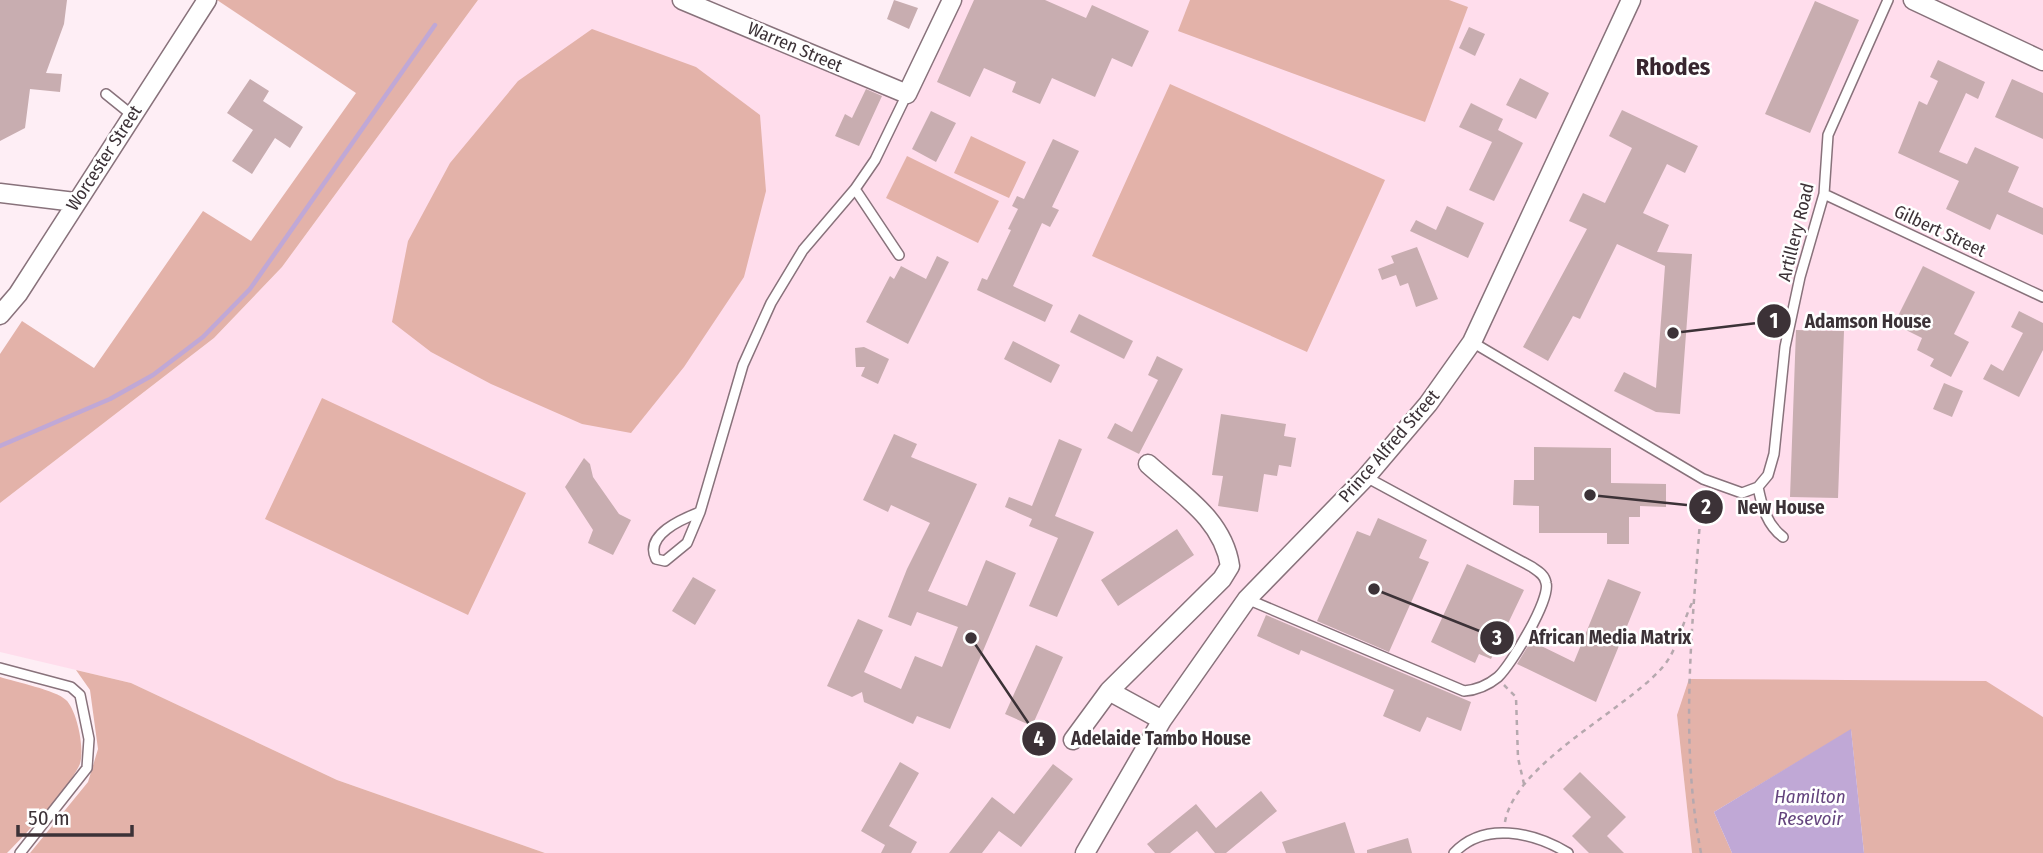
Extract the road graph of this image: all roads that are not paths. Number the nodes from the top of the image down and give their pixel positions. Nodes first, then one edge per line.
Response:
1 (207, 0) edge
2 (682, 0) edge
3 (952, 0) edge
4 (1631, 0) edge
5 (1888, 0) edge
6 (1913, 0) edge
7 (2043, 61) edge
8 (106, 94) dead end
9 (908, 94) junction
10 (132, 115) junction
11 (855, 190) junction
12 (0, 193) edge
13 (1824, 194) junction
14 (75, 202) junction
15 (899, 255) dead end
16 (2043, 297) edge
17 (0, 315) edge
18 (1472, 342) junction
19 (1148, 464) dead end
20 (1366, 477) junction
21 (1758, 487) junction
22 (700, 512) junction
23 (1783, 537) dead end
24 (1247, 599) junction
25 (0, 668) edge
26 (1109, 691) junction
27 (1162, 720) junction
28 (1073, 740) dead end
29 (20, 853) edge
30 (1085, 853) edge
31 (1454, 853) edge
32 (1567, 853) edge

1 - 10 street, Worcester Street
2 - 9 street, Warren Street
3 - 9 street
4 - 18 street, Prince Alfred Street
5 - 13 lane, Artillery Road
6 - 7 street
8 - 10 lane
9 - 11 lane
10 - 14 street, Worcester Street
11 - 15 lane
11 - 22 lane
12 - 14 street
13 - 16 lane, Gilbert Street
13 - 21 lane, Artillery Road
14 - 17 street, Worcester Street
18 - 20 street, Prince Alfred Street
18 - 21 lane
19 - 26 street
20 - 24 street, Prince Alfred Street
20 - 24 lane
21 - 23 lane
22 - 22 lane
24 - 27 street, Prince Alfred Street
25 - 29 lane
26 - 27 street
26 - 28 street
27 - 30 street, Prince Alfred Street
31 - 32 lane

